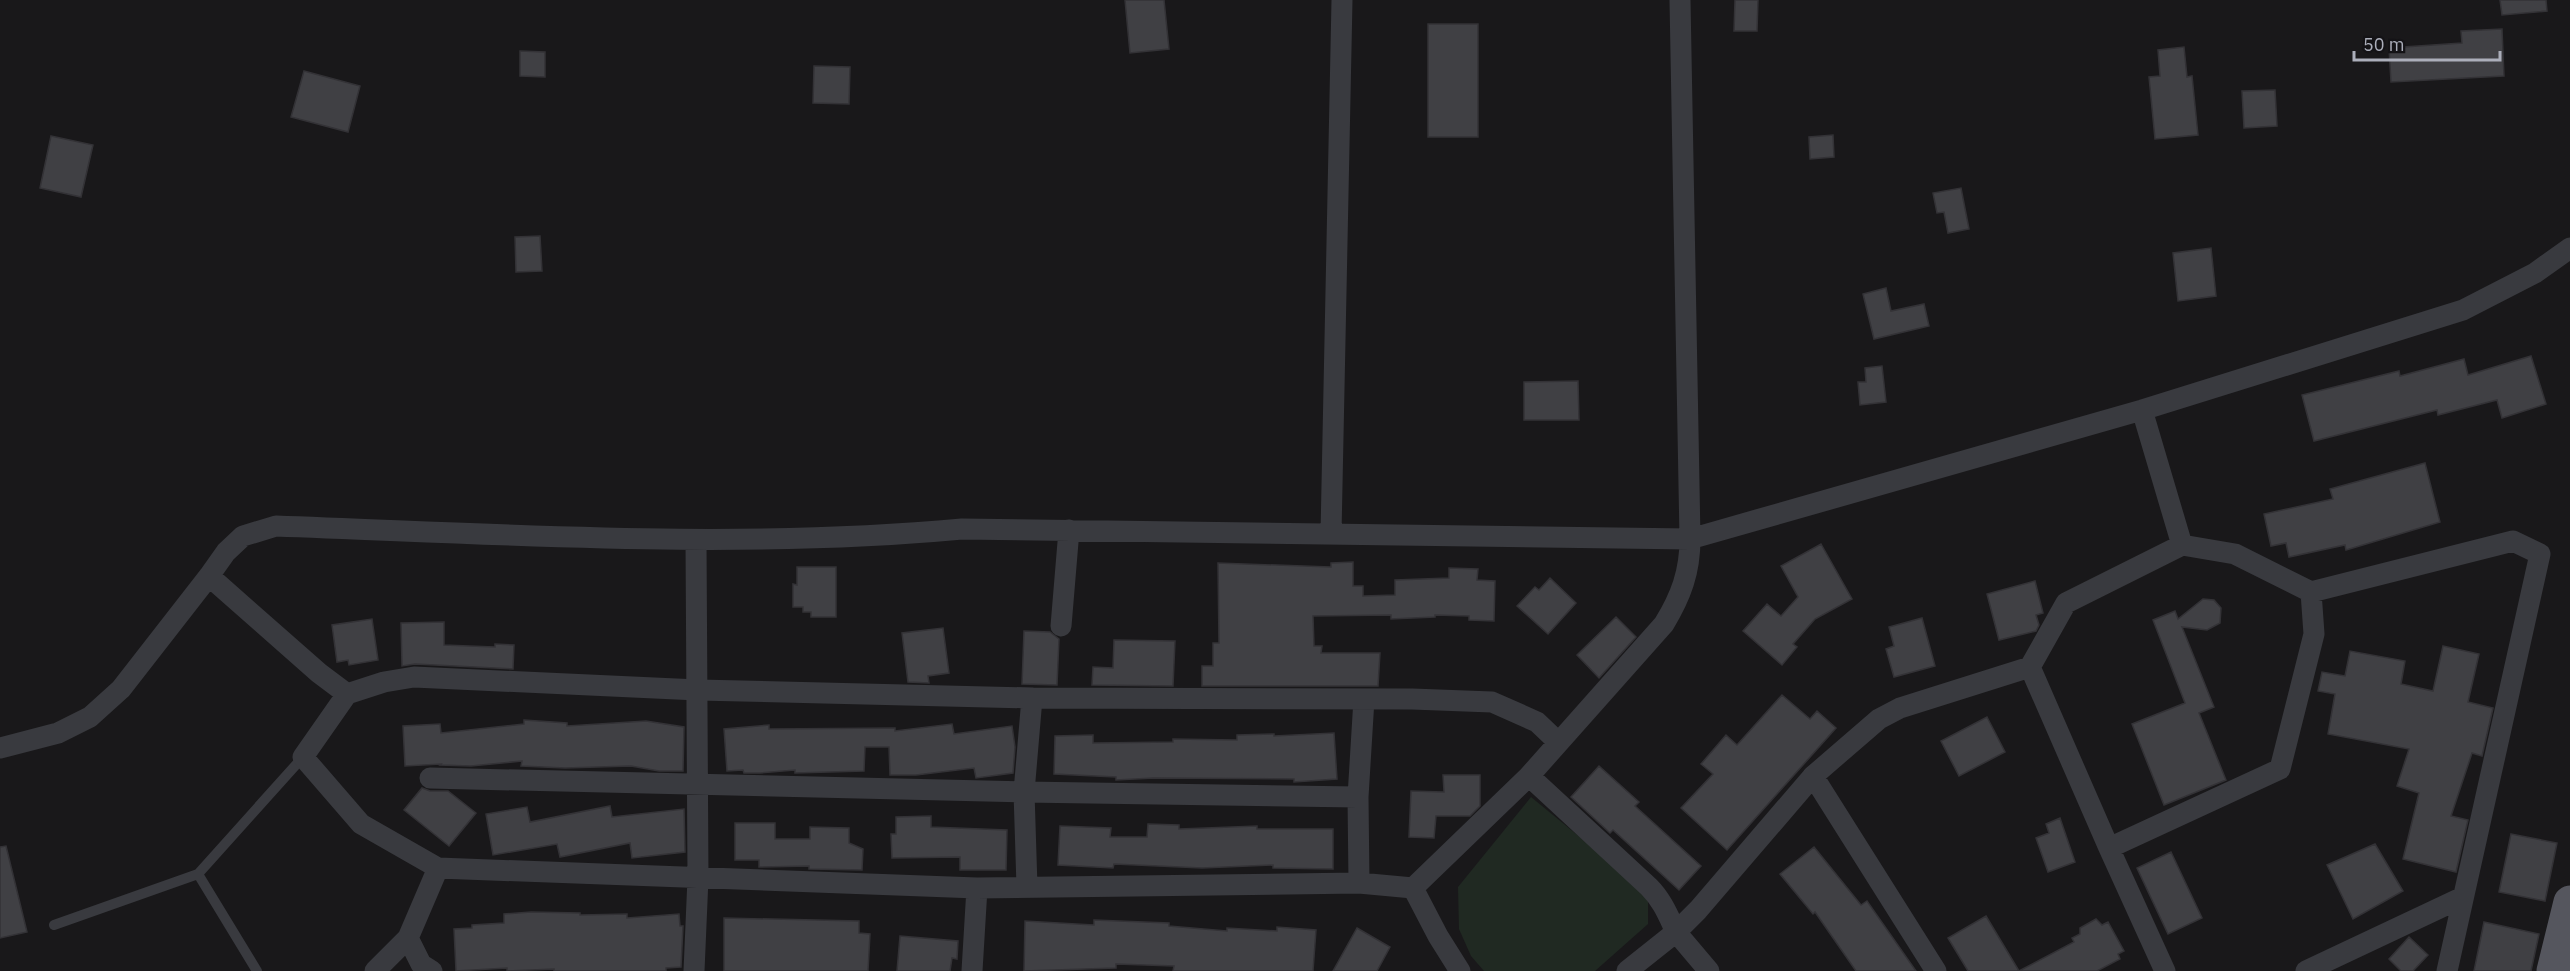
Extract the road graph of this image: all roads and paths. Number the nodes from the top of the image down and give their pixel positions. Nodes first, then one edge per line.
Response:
1 (1342, 0) edge
2 (1680, 0) edge
3 (2570, 248) edge
4 (2142, 410) junction
5 (1069, 530) junction
6 (1331, 534) junction
7 (696, 540) junction
8 (1689, 540) junction
9 (2182, 545) junction
10 (209, 576) junction
11 (2311, 592) junction
12 (1061, 626) dead end
13 (2030, 667) junction
14 (698, 690) junction
15 (347, 694) junction
16 (1032, 698) junction
17 (1364, 699) junction
18 (1558, 742) junction
19 (0, 748) edge
20 (303, 757) junction
21 (1528, 776) junction
22 (1813, 776) junction
23 (430, 778) dead end
24 (696, 784) junction
25 (1024, 792) junction
26 (1358, 797) junction
27 (2109, 848) junction
28 (438, 868) junction
29 (198, 874) junction
30 (698, 878) junction
31 (1359, 884) junction
32 (1026, 887) junction
33 (977, 888) junction
34 (1413, 888) junction
35 (2463, 897) junction
36 (2570, 902) edge
37 (54, 925) dead end
38 (1676, 932) junction
39 (408, 938) junction
40 (257, 971) edge
41 (375, 971) edge
42 (432, 971) edge
43 (694, 971) edge
44 (972, 971) edge
45 (1460, 971) edge
46 (1627, 971) edge
47 (1709, 971) edge
48 (1936, 971) edge
49 (2165, 971) edge
50 (2306, 971) edge
51 (2447, 971) edge
52 (2553, 971) edge

1 - 6 street
2 - 8 street
3 - 4 street
4 - 8 street
4 - 9 street
5 - 6 street
5 - 7 street
5 - 12 street
6 - 8 street
7 - 10 street
7 - 14 street
8 - 18 street
9 - 11 street
9 - 13 street
10 - 15 street
10 - 19 street
11 - 27 street
11 - 35 street
13 - 22 street
13 - 27 street
14 - 15 street
14 - 16 street
14 - 24 street
15 - 20 street
16 - 17 street
16 - 25 street
17 - 18 street
17 - 26 street
18 - 21 street
20 - 28 street
20 - 29 lane
21 - 34 street
21 - 38 street
22 - 38 street
22 - 48 street
23 - 24 street
24 - 25 street
24 - 30 street
25 - 26 street
25 - 32 street
26 - 31 street
27 - 49 street
28 - 30 street
28 - 39 street
29 - 37 lane
29 - 40 lane
30 - 33 street
30 - 43 street
31 - 32 street
31 - 34 street
32 - 33 street
33 - 44 street
34 - 45 street
35 - 50 street
35 - 51 street
36 - 52 main road
38 - 46 street
38 - 47 street
39 - 41 street
39 - 42 street

